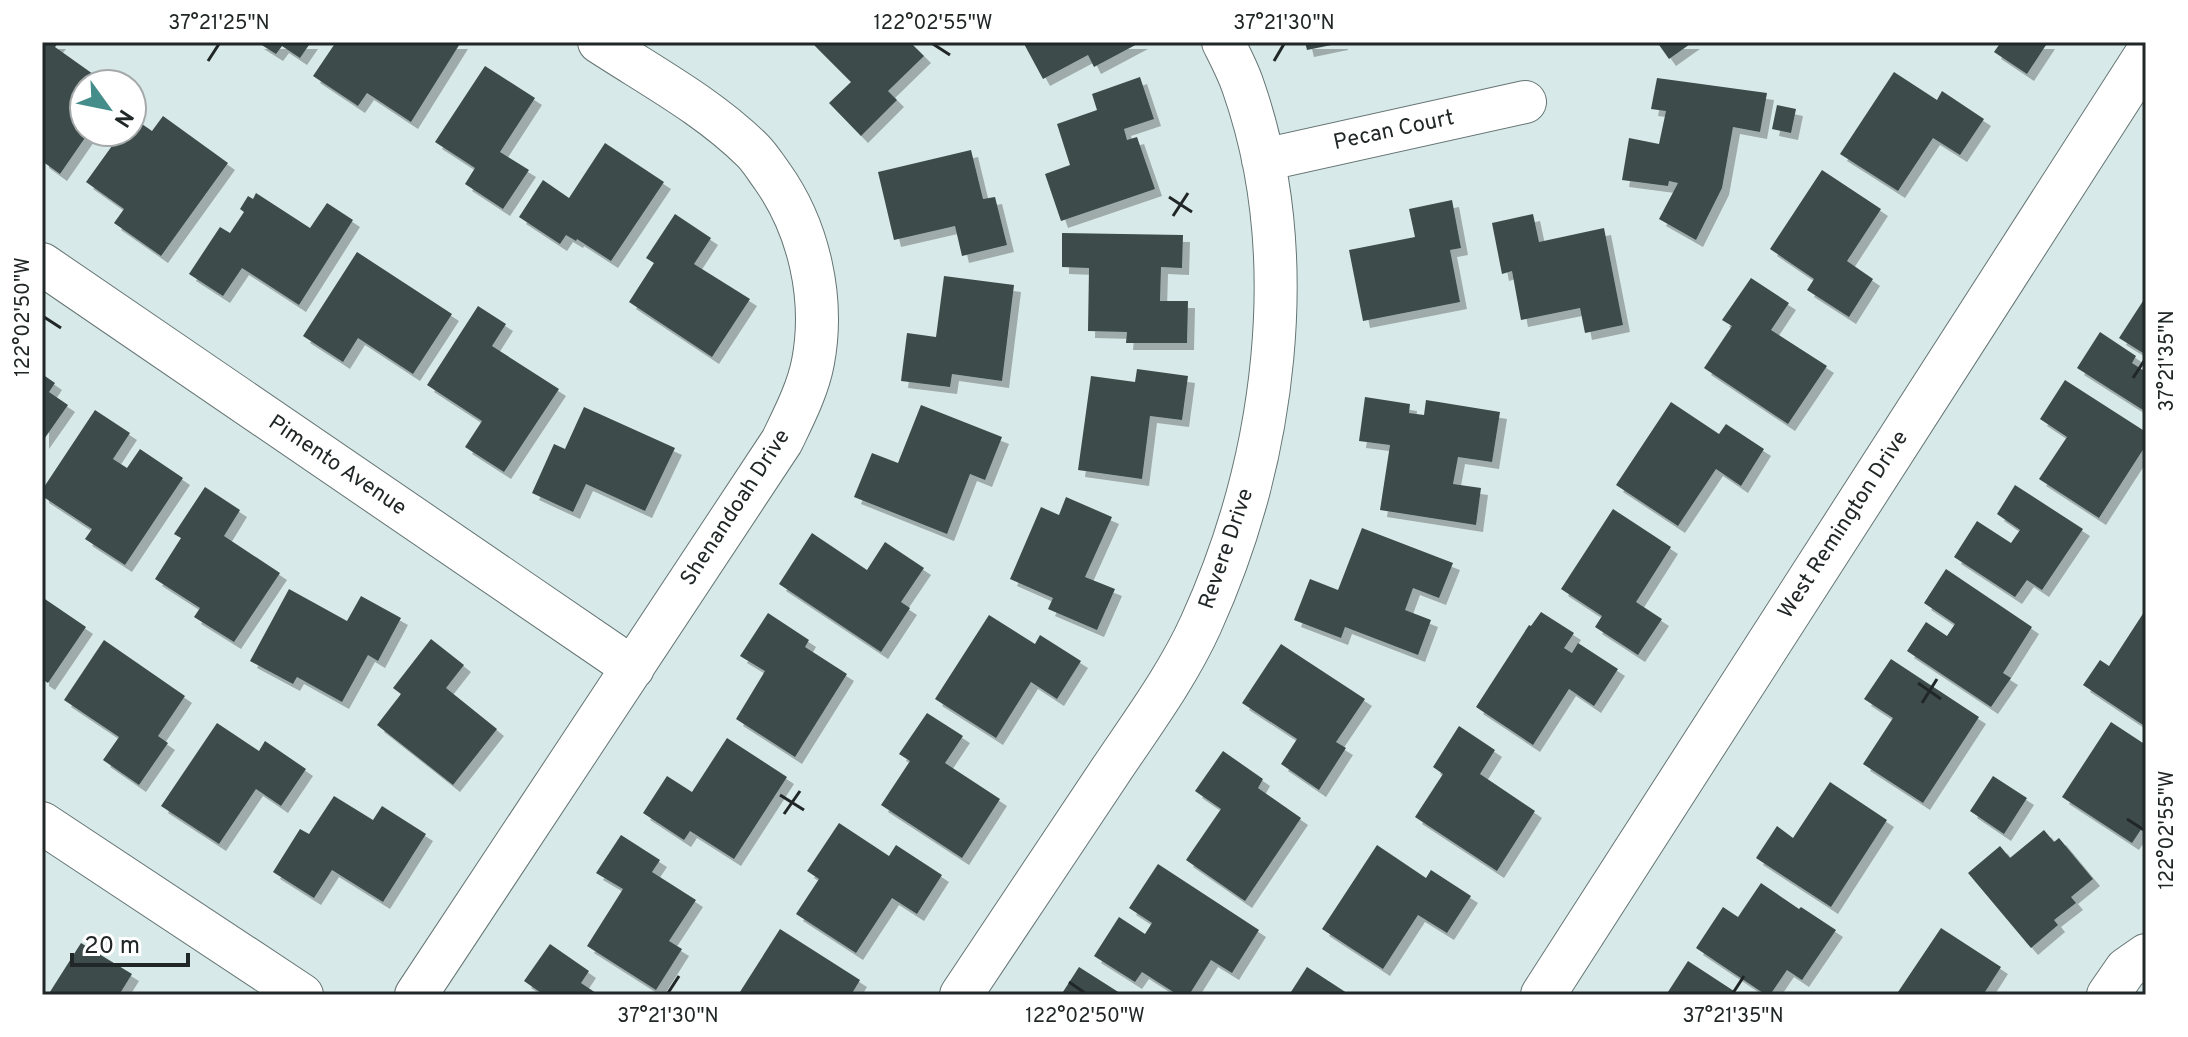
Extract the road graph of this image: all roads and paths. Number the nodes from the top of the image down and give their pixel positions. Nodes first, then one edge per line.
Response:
1 (599, 42) edge
2 (1223, 42) edge
3 (2146, 56) edge
4 (1525, 102) dead end
5 (1263, 160) junction
6 (42, 264) edge
7 (633, 668) junction
8 (42, 823) edge
9 (2146, 955) edge
10 (302, 995) edge
11 (416, 995) edge
12 (961, 995) edge
13 (1543, 995) edge
14 (2108, 995) edge

1 - 7 street, Shenandoah Drive
2 - 5 street, Revere Drive
3 - 13 street, West Remington Drive
4 - 5 street, Pecan Court
5 - 12 street, Revere Drive
6 - 7 street, Pimento Avenue
7 - 11 street, Shenandoah Drive
8 - 10 street
9 - 14 street

